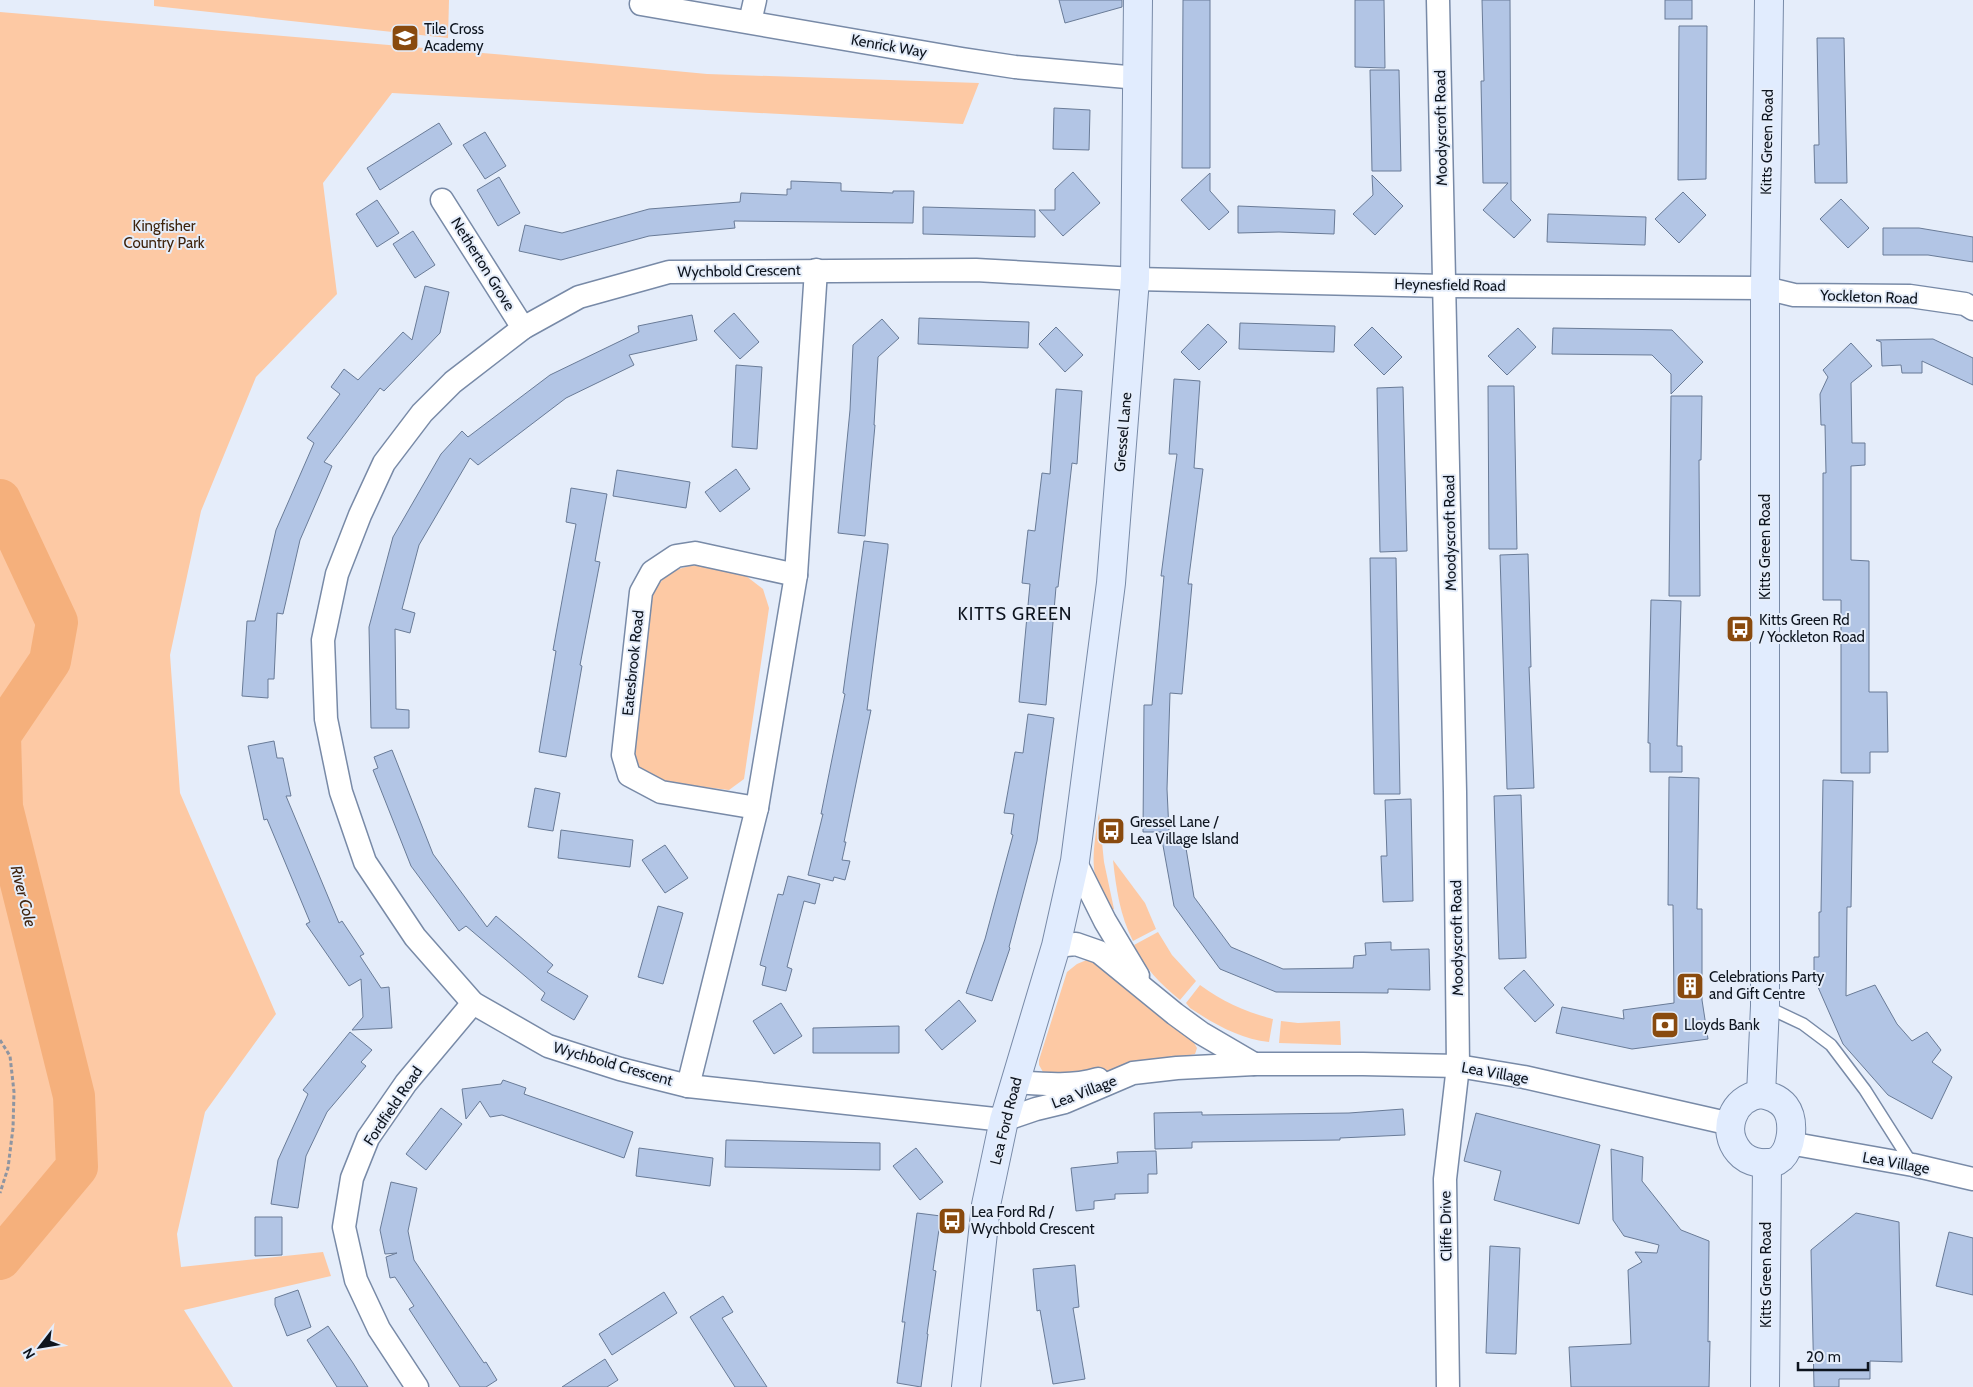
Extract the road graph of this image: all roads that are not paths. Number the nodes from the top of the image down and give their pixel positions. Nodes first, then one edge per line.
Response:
1 (754, 0) edge
2 (1138, 0) edge
3 (1438, 0) edge
4 (1769, 0) edge
5 (641, 4) dead end
6 (750, 22) junction
7 (1138, 78) junction
8 (442, 200) dead end
9 (816, 270) junction
10 (1135, 279) junction
11 (1445, 286) junction
12 (1764, 288) junction
13 (1973, 309) edge
14 (523, 328) junction
15 (796, 575) junction
16 (757, 808) junction
17 (1075, 861) junction
18 (1056, 946) junction
19 (1148, 994) junction
20 (473, 1003) junction
21 (1765, 1006) junction
22 (1254, 1064) junction
23 (1458, 1066) junction
24 (1133, 1073) junction
25 (1015, 1082) junction
26 (688, 1086) junction
27 (1761, 1094) junction
28 (1004, 1120) junction
29 (1731, 1124) junction
30 (1789, 1143) junction
31 (1767, 1162) junction
32 (1913, 1165) junction
33 (1973, 1179) edge
34 (417, 1387) edge
35 (966, 1387) edge
36 (1448, 1387) edge
37 (1765, 1387) edge

1 - 6 street
2 - 7 street, Gressel Lane
3 - 11 street, Moodyscroft Road
4 - 12 street, Kitts Green Road
5 - 6 street, Kenrick Way
6 - 7 street, Kenrick Way
7 - 10 street, Gressel Lane
8 - 14 street, Netherton Grove
9 - 10 street, Wychbold Crescent
9 - 14 street, Wychbold Crescent
9 - 15 street
10 - 11 street, Heynesfield Road
10 - 17 street, Gressel Lane
11 - 12 street, Heynesfield Road
11 - 23 street, Moodyscroft Road
12 - 13 street, Yockleton Road
12 - 21 street, Kitts Green Road
14 - 20 street, Wychbold Crescent
15 - 16 street
15 - 16 street, Eatesbrook Road
16 - 26 street
17 - 18 street, Lea Ford Road
17 - 19 street, Lea Village
18 - 19 street, Lea Village
18 - 25 street, Lea Ford Road
19 - 22 street, Lea Village
20 - 26 street, Wychbold Crescent
20 - 34 street, Fordfield Road
21 - 27 street, Kitts Green Road
21 - 32 lane
22 - 23 street, Lea Village
22 - 24 street, Lea Village
23 - 29 street, Lea Village
23 - 36 street, Cliffe Drive
24 - 25 street
24 - 28 street, Lea Village
25 - 28 street, Lea Ford Road
26 - 28 street, Wychbold Crescent
27 - 29 street
27 - 30 street
28 - 35 street, Lea Ford Road
29 - 31 street
30 - 31 street
30 - 32 street, Lea Village
31 - 37 street, Kitts Green Road
32 - 33 street, Lea Village

